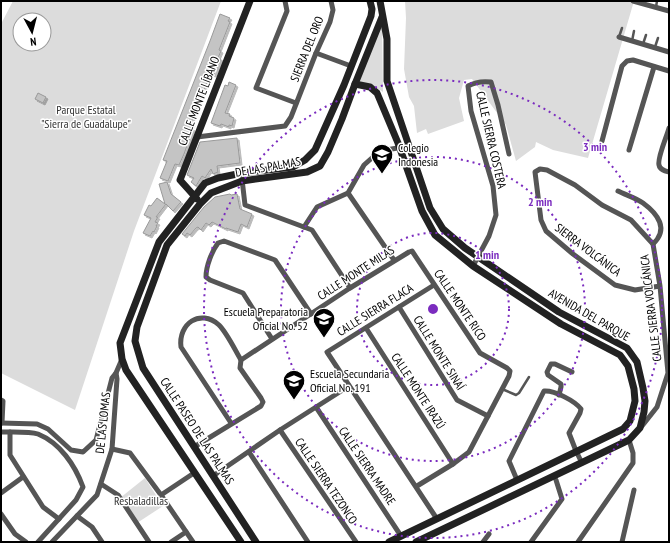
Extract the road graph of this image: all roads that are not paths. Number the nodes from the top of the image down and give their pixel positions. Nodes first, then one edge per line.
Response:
1 (250, 1) edge
2 (285, 1) edge
3 (332, 1) edge
4 (370, 1) edge
5 (380, 1) edge
6 (633, 1) edge
7 (657, 1) edge
8 (645, 3) edge
9 (656, 8) junction
10 (669, 11) edge
11 (383, 13) junction
12 (622, 28) dead end
13 (634, 31) dead end
14 (646, 34) dead end
15 (619, 38) joint
16 (658, 38) dead end
17 (632, 41) junction
18 (643, 45) junction
19 (655, 48) junction
20 (669, 52) edge
21 (316, 53) junction
22 (351, 66) junction
23 (654, 67) junction
24 (669, 71) edge
25 (355, 84) junction
26 (296, 103) junction
27 (331, 115) junction
28 (342, 119) junction
29 (669, 128) edge
30 (197, 137) junction
31 (667, 139) edge
32 (602, 141) dead end
33 (409, 146) junction
34 (400, 148) junction
35 (629, 150) dead end
36 (509, 154) dead end
37 (540, 169) joint
38 (669, 172) edge
39 (242, 173) junction
40 (242, 181) junction
41 (618, 191) dead end
42 (348, 193) junction
43 (195, 196) junction
44 (200, 204) junction
45 (304, 227) junction
46 (159, 242) junction
47 (654, 244) junction
48 (167, 245) junction
49 (412, 251) joint
50 (478, 257) junction
51 (394, 260) junction
52 (473, 266) junction
53 (434, 285) junction
54 (660, 286) junction
55 (350, 288) junction
56 (399, 307) junction
57 (311, 314) junction
58 (566, 316) junction
59 (561, 324) junction
60 (138, 327) joint
61 (366, 328) junction
62 (272, 339) junction
63 (122, 359) junction
64 (240, 360) junction
65 (572, 372) dead end
66 (116, 373) junction
67 (529, 377) dead end
68 (349, 386) junction
69 (502, 389) junction
70 (559, 394) junction
71 (1, 400) edge
72 (316, 407) junction
73 (488, 416) junction
74 (1, 423) edge
75 (231, 423) junction
76 (640, 428) junction
77 (280, 430) junction
78 (1, 432) edge
79 (10, 432) junction
80 (629, 440) junction
81 (194, 447) junction
82 (112, 449) junction
83 (576, 451) junction
84 (249, 452) junction
85 (582, 463) junction
86 (453, 464) junction
87 (194, 473) junction
88 (213, 476) junction
89 (23, 477) junction
90 (517, 480) junction
91 (556, 480) dead end
92 (101, 484) junction
93 (417, 486) junction
94 (634, 490) dead end
95 (1, 493) edge
96 (161, 494) junction
97 (1, 514) edge
98 (77, 516) junction
99 (437, 518) junction
100 (59, 519) junction
101 (186, 532) junction
102 (489, 534) dead end
103 (402, 536) junction
104 (26, 542) edge
105 (38, 542) edge
106 (52, 542) edge
107 (102, 542) edge
108 (149, 542) edge
109 (171, 542) edge
110 (193, 542) edge
111 (241, 542) edge
112 (256, 542) edge
113 (308, 542) edge
114 (356, 542) edge
115 (389, 542) edge
116 (416, 542) edge
117 (483, 542) edge
118 (531, 542) edge
119 (578, 542) edge
120 (622, 542) edge

1 - 30 street, CALLE MONTE LÍBANO
2 - 26 street
3 - 21 street, SIERRA DEL ORO
4 - 22 street
5 - 11 street, AVENIDA DEL PARQUE
6 - 8 street
7 - 9 lane
8 - 9 street
9 - 10 street
11 - 25 street, DE LAS PALMAS
11 - 33 street, AVENIDA DEL PARQUE
12 - 15 lane
13 - 17 lane
14 - 18 lane
15 - 17 street
16 - 19 lane
17 - 18 street
18 - 19 street
19 - 20 street
21 - 22 street
21 - 26 street, SIERRA DEL ORO
22 - 27 street, DE LAS PALMAS
23 - 24 street
23 - 32 street
23 - 35 street
25 - 28 street, DE LAS PALMAS
25 - 34 street, AVENIDA DEL PARQUE
26 - 30 street, SIERRA DEL ORO
27 - 28 street
27 - 39 street, DE LAS PALMAS
28 - 40 street, DE LAS PALMAS
29 - 31 street
30 - 43 street, CALLE MONTE LÍBANO
31 - 38 street
33 - 34 street
33 - 50 street, AVENIDA DEL PARQUE
34 - 42 street
34 - 52 street, AVENIDA DEL PARQUE
36 - 50 street, CALLE SIERRA COSTERA
37 - 47 street, CALLE SIERRA VOLCÁNICA
37 - 54 street, SIERRA VOLCÁNICA
39 - 40 street
39 - 43 street, DE LAS PALMAS
40 - 44 street, DE LAS PALMAS
40 - 45 street
41 - 47 street
42 - 45 street
42 - 51 street
43 - 44 street, CALLE MONTE LÍBANO
43 - 46 street, DE LAS PALMAS
44 - 48 street, DE LAS PALMAS
45 - 55 street
46 - 48 street
46 - 63 street, DE LAS PALMAS
47 - 54 street, CALLE SIERRA VOLCÁNICA
48 - 60 street, DE LAS PALMAS
49 - 51 street, CALLE MONTE MILAS
49 - 53 street, CALLE MONTE RICO
50 - 52 street, CALLE SIERRA COSTERA
50 - 58 street, AVENIDA DEL PARQUE
51 - 55 street, CALLE MONTE MILAS
52 - 59 street, AVENIDA DEL PARQUE
53 - 56 street, CALLE SIERRA FLACA
53 - 69 street, CALLE MONTE RICO
54 - 76 street, CALLE SIERRA VOLCÁNICA
55 - 57 street, CALLE MONTE MILAS
56 - 61 street, CALLE SIERRA FLACA
56 - 73 street, CALLE MONTE SINAÍ
57 - 62 street, CALLE MONTE MILAS
57 - 62 street
58 - 59 street
58 - 76 street, AVENIDA DEL PARQUE
59 - 83 street, AVENIDA DEL PARQUE
60 - 81 street, CALLE PASEO DE LAS PALMAS
61 - 68 street, CALLE SIERRA FLACA
61 - 86 street, CALLE MONTE IRAZÚ
62 - 64 street, CALLE MONTE MILAS
63 - 66 street, DE LAS LOMAS
63 - 87 street, CALLE PASEO DE LAS PALMAS
64 - 75 street
64 - 75 street
65 - 70 street
66 - 74 street
66 - 82 street, DE LAS LOMAS
67 - 69 lane
68 - 72 street
68 - 93 street
69 - 73 street, CALLE MONTE RICO
70 - 83 street
70 - 90 street
71 - 74 street
72 - 77 street
72 - 103 street, CALLE SIERRA MADRE
73 - 86 street, CALLE MONTE RICO
75 - 81 street
76 - 80 street
77 - 84 street
77 - 114 street, CALLE SIERRA TEZONCO
78 - 79 street
79 - 89 street
79 - 100 street
80 - 85 street
80 - 119 street
81 - 88 street, CALLE PASEO DE LAS PALMAS
82 - 92 street, DE LAS LOMAS
82 - 96 street
83 - 85 street
83 - 90 street, AVENIDA DEL PARQUE
84 - 88 street
84 - 113 street
85 - 116 street
86 - 93 street, CALLE MONTE RICO
87 - 96 street
87 - 111 street, CALLE PASEO DE LAS PALMAS
88 - 112 street, CALLE PASEO DE LAS PALMAS
89 - 95 street
89 - 100 street
90 - 99 street, AVENIDA DEL PARQUE
91 - 118 street
92 - 98 street, DE LAS LOMAS
92 - 108 street
93 - 99 street
94 - 120 street
96 - 101 street
97 - 104 street
98 - 106 street, DE LAS LOMAS
98 - 107 street
99 - 103 street, AVENIDA DEL PARQUE
100 - 105 street
101 - 109 street
101 - 110 street
102 - 117 street
103 - 115 street, AVENIDA DEL PARQUE

